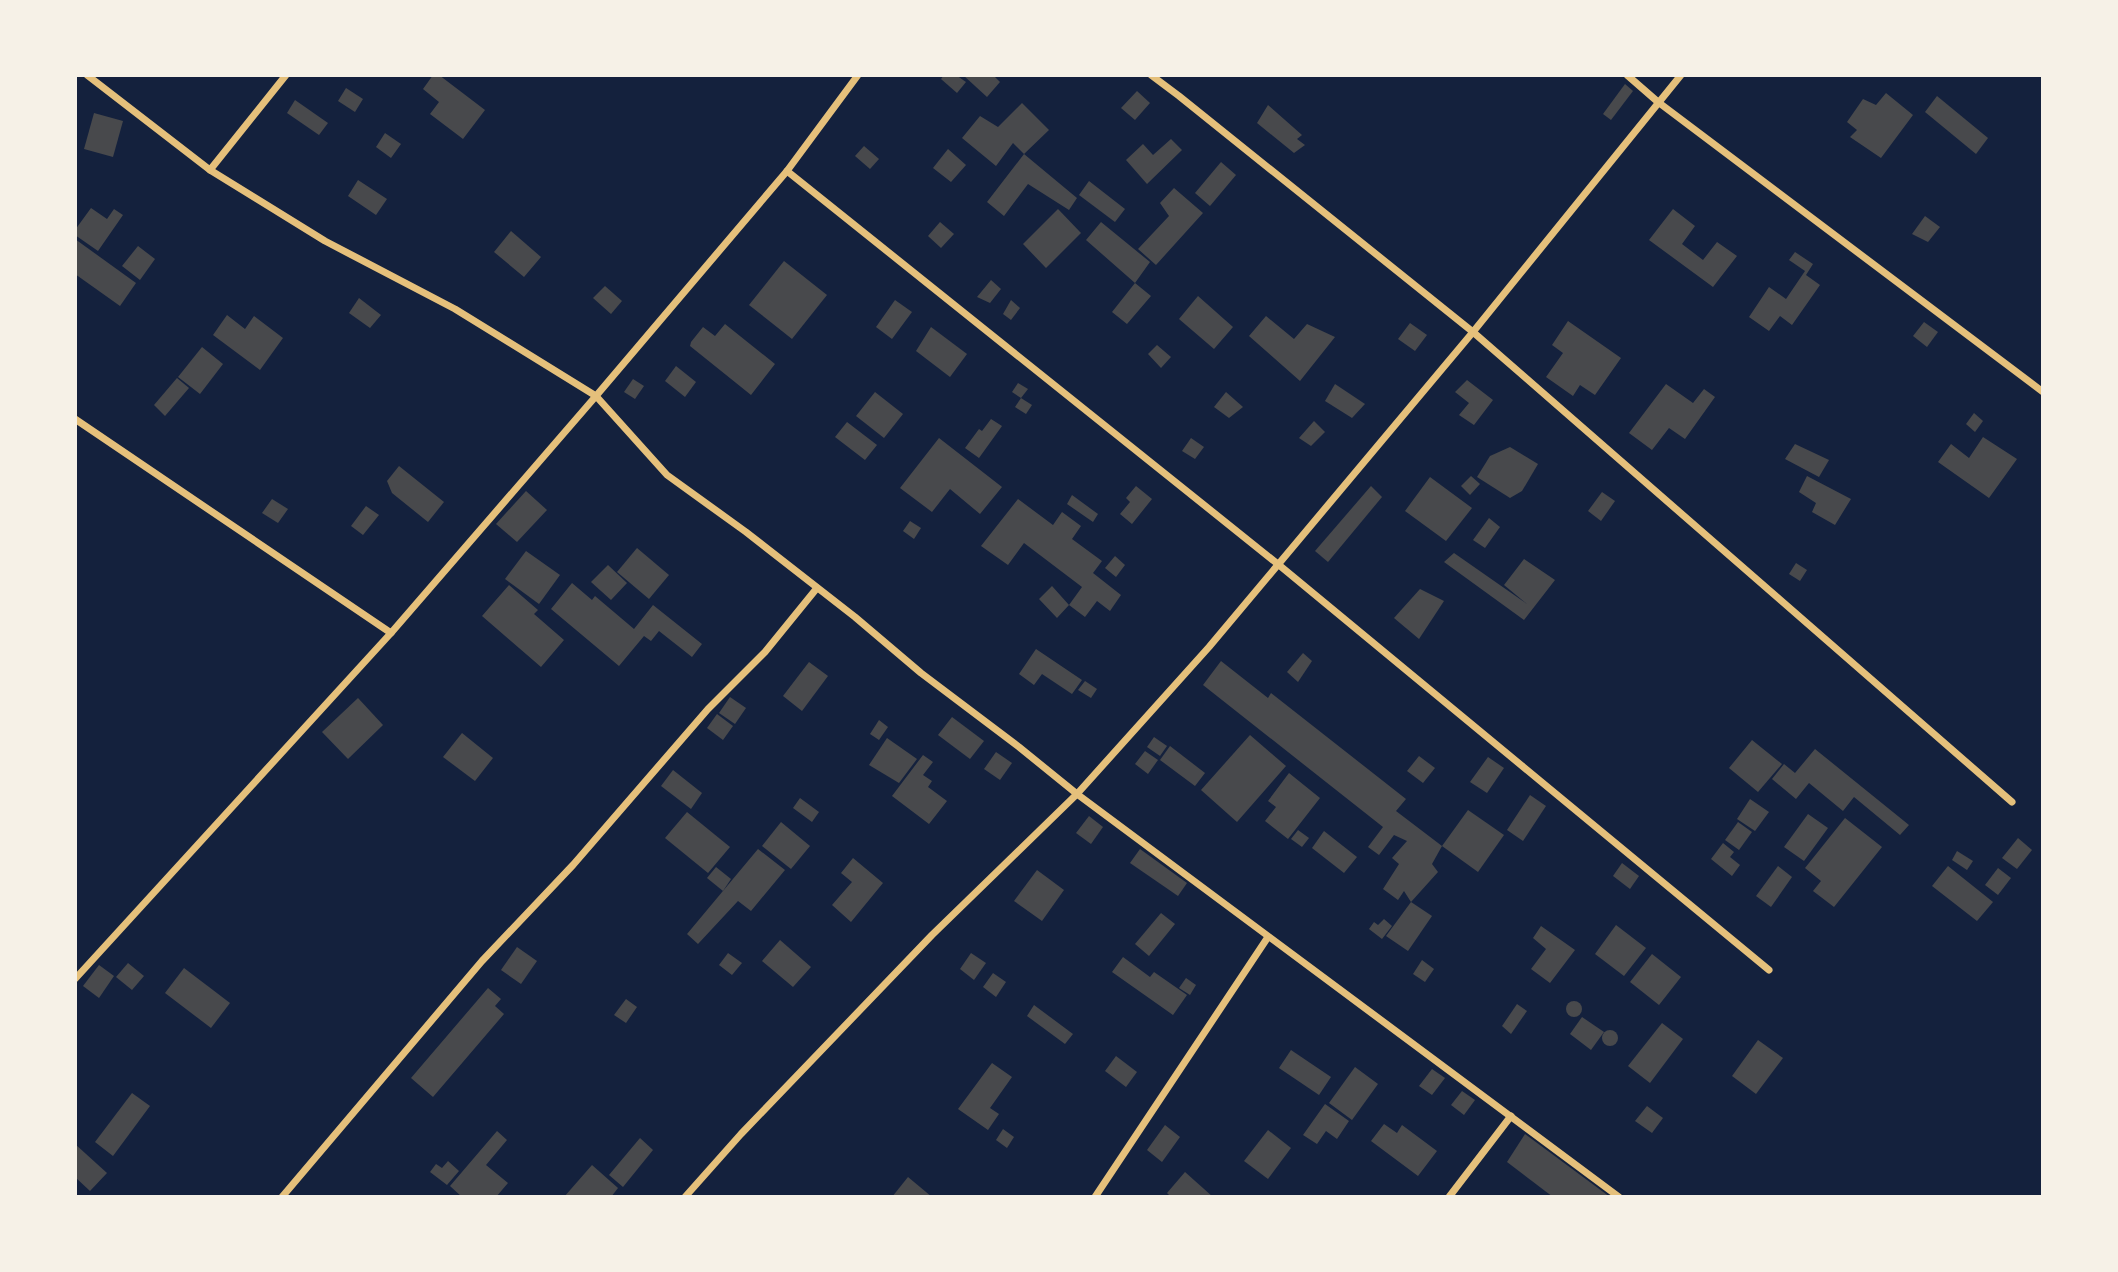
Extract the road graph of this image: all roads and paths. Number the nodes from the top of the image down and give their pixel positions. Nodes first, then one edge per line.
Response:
1 (87, 75) edge
2 (286, 75) edge
3 (858, 75) edge
4 (1151, 75) edge
5 (1628, 75) edge
6 (1681, 75) edge
7 (1658, 102) junction
8 (210, 170) junction
9 (787, 171) junction
10 (1473, 332) junction
11 (2043, 392) edge
12 (596, 396) junction
13 (75, 419) edge
14 (1279, 565) junction
15 (817, 588) junction
16 (391, 633) junction
17 (1077, 794) junction
18 (2012, 802) dead end
19 (1268, 937) junction
20 (1769, 970) dead end
21 (75, 979) edge
22 (1511, 1116) junction
23 (282, 1197) edge
24 (685, 1197) edge
25 (1095, 1197) edge
26 (1449, 1197) edge
27 (1619, 1197) edge

1 - 8 street
2 - 8 street
3 - 9 street
4 - 10 street
5 - 7 street
6 - 7 street
7 - 10 street
7 - 11 street
8 - 12 street
9 - 12 street
9 - 14 street
10 - 14 street
10 - 18 street
12 - 15 street
12 - 16 street
13 - 16 street
14 - 17 street
14 - 20 street
15 - 17 street
15 - 23 street
16 - 21 street
17 - 19 street
17 - 24 street
19 - 22 street
19 - 25 street
22 - 26 street
22 - 27 street

